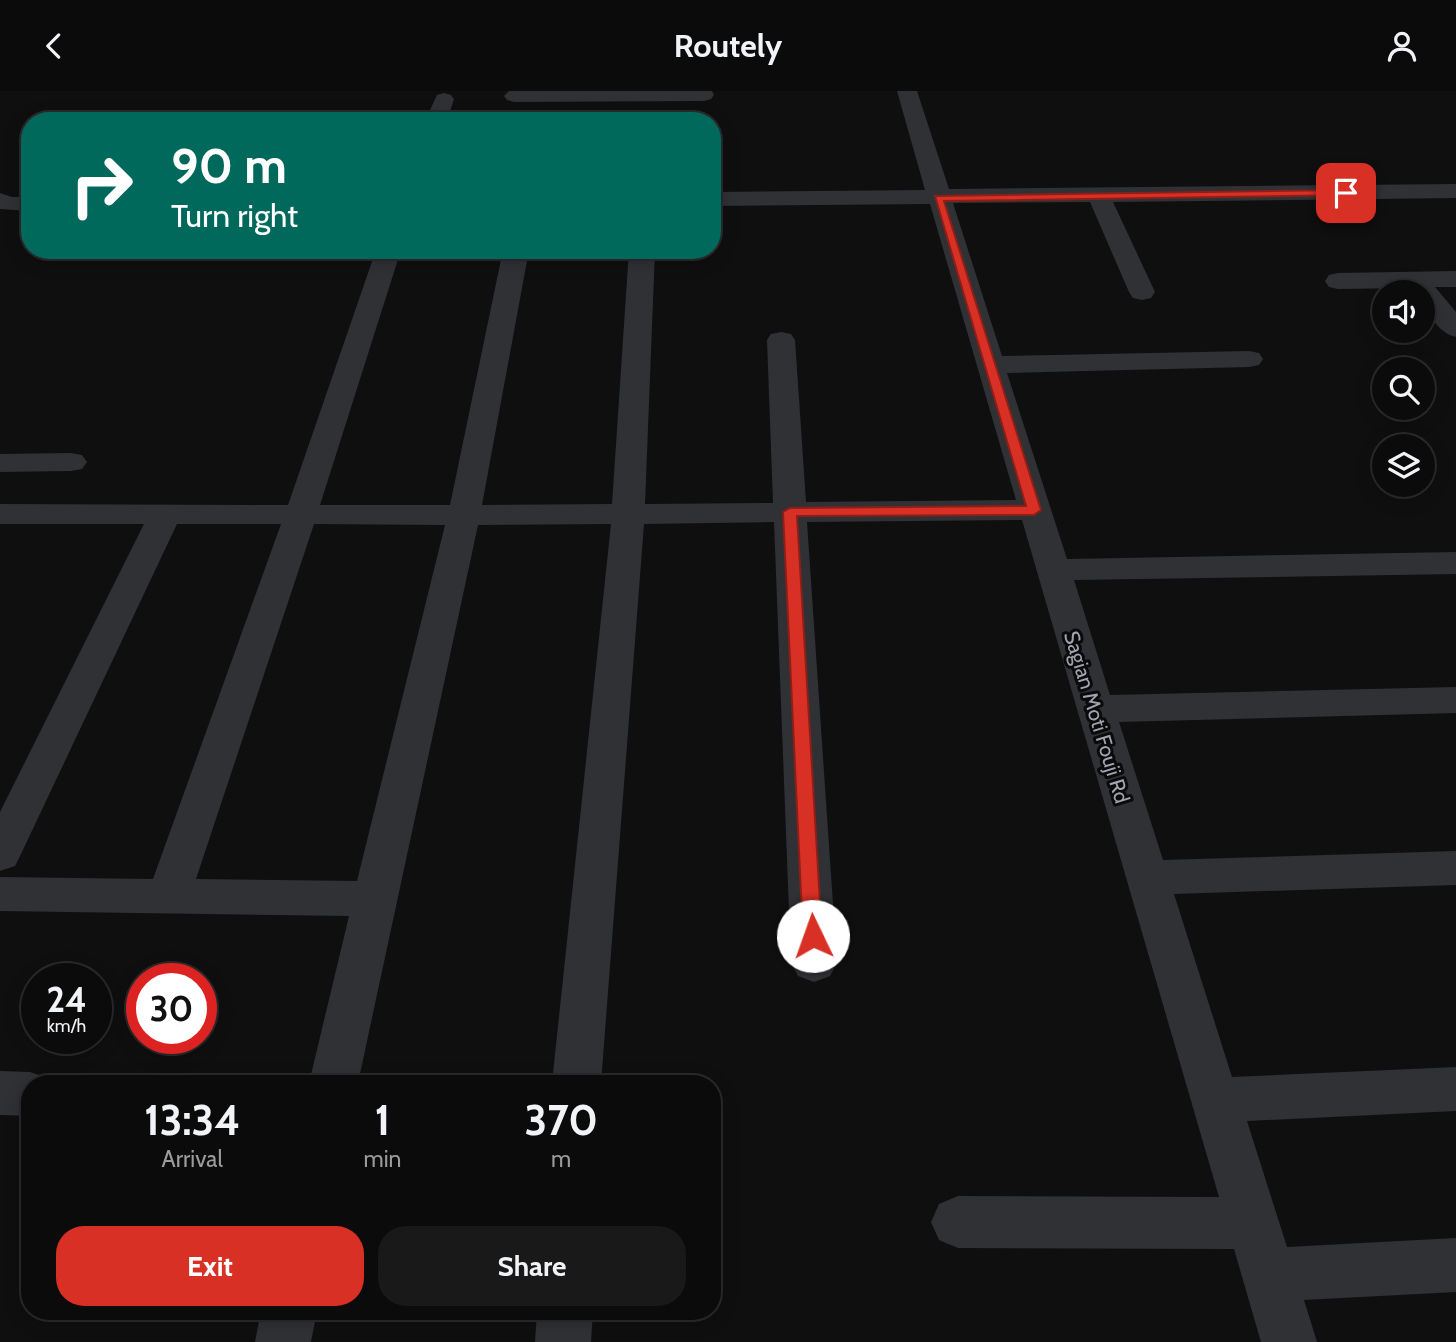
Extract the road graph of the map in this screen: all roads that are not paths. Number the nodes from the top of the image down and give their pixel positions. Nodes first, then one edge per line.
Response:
1 (906, 91) edge
2 (704, 93) edge
3 (514, 96) dead end
4 (444, 99) dead end
5 (439, 112) edge
6 (704, 112) edge
7 (1456, 191) edge
8 (1099, 196) junction
9 (938, 198) junction
10 (721, 199) edge
11 (0, 200) edge
12 (21, 204) edge
13 (386, 259) edge
14 (514, 259) edge
15 (642, 259) edge
16 (1414, 279) junction
17 (1456, 279) edge
18 (1338, 281) dead end
19 (1142, 292) dead end
20 (1456, 329) edge
21 (780, 339) dead end
22 (1249, 359) dead end
23 (990, 365) junction
24 (71, 462) dead end
25 (0, 463) edge
26 (1034, 510) junction
27 (790, 512) junction
28 (0, 514) edge
29 (628, 514) junction
30 (165, 515) junction
31 (302, 515) junction
32 (464, 515) junction
33 (1456, 563) edge
34 (1052, 571) junction
35 (1456, 700) edge
36 (1095, 709) junction
37 (0, 854) edge
38 (1456, 868) edge
39 (1147, 877) junction
40 (0, 894) edge
41 (168, 897) junction
42 (374, 899) junction
43 (814, 963) dead end
44 (336, 1075) edge
45 (578, 1075) edge
46 (1456, 1089) edge
47 (0, 1093) edge
48 (21, 1094) edge
49 (1215, 1100) junction
50 (958, 1222) dead end
51 (1253, 1223) junction
52 (1456, 1265) edge
53 (1268, 1275) junction
54 (287, 1320) edge
55 (564, 1320) edge
56 (283, 1342) edge
57 (563, 1342) edge
58 (1289, 1342) edge

1 - 9 street, Sagian Moti Fouji Rd
2 - 3 street
2 - 6 street
4 - 5 street
7 - 8 street
8 - 9 street
8 - 19 street
9 - 10 street
9 - 23 street, Sagian Moti Fouji Rd
11 - 12 street
13 - 31 street
14 - 32 street
15 - 29 street
16 - 17 street
16 - 18 street
16 - 20 street
21 - 27 street
22 - 23 street
23 - 26 street, Sagian Moti Fouji Rd
24 - 25 street
26 - 27 street
26 - 34 street, Sagian Moti Fouji Rd
27 - 29 street
27 - 43 street
28 - 30 street
29 - 32 street
29 - 45 street
30 - 31 street
30 - 37 street
31 - 32 street
31 - 41 street
32 - 42 street
33 - 34 street
34 - 36 street, Sagian Moti Fouji Rd
35 - 36 street
36 - 39 street, Sagian Moti Fouji Rd
38 - 39 street
39 - 49 street, Sagian Moti Fouji Rd
40 - 41 street
41 - 42 street
42 - 44 street
46 - 49 street
47 - 48 street
49 - 51 street, Sagian Moti Fouji Rd
50 - 51 street
51 - 53 street, Sagian Moti Fouji Rd
52 - 53 street
53 - 58 street, Sagian Moti Fouji Rd
54 - 56 street
55 - 57 street

